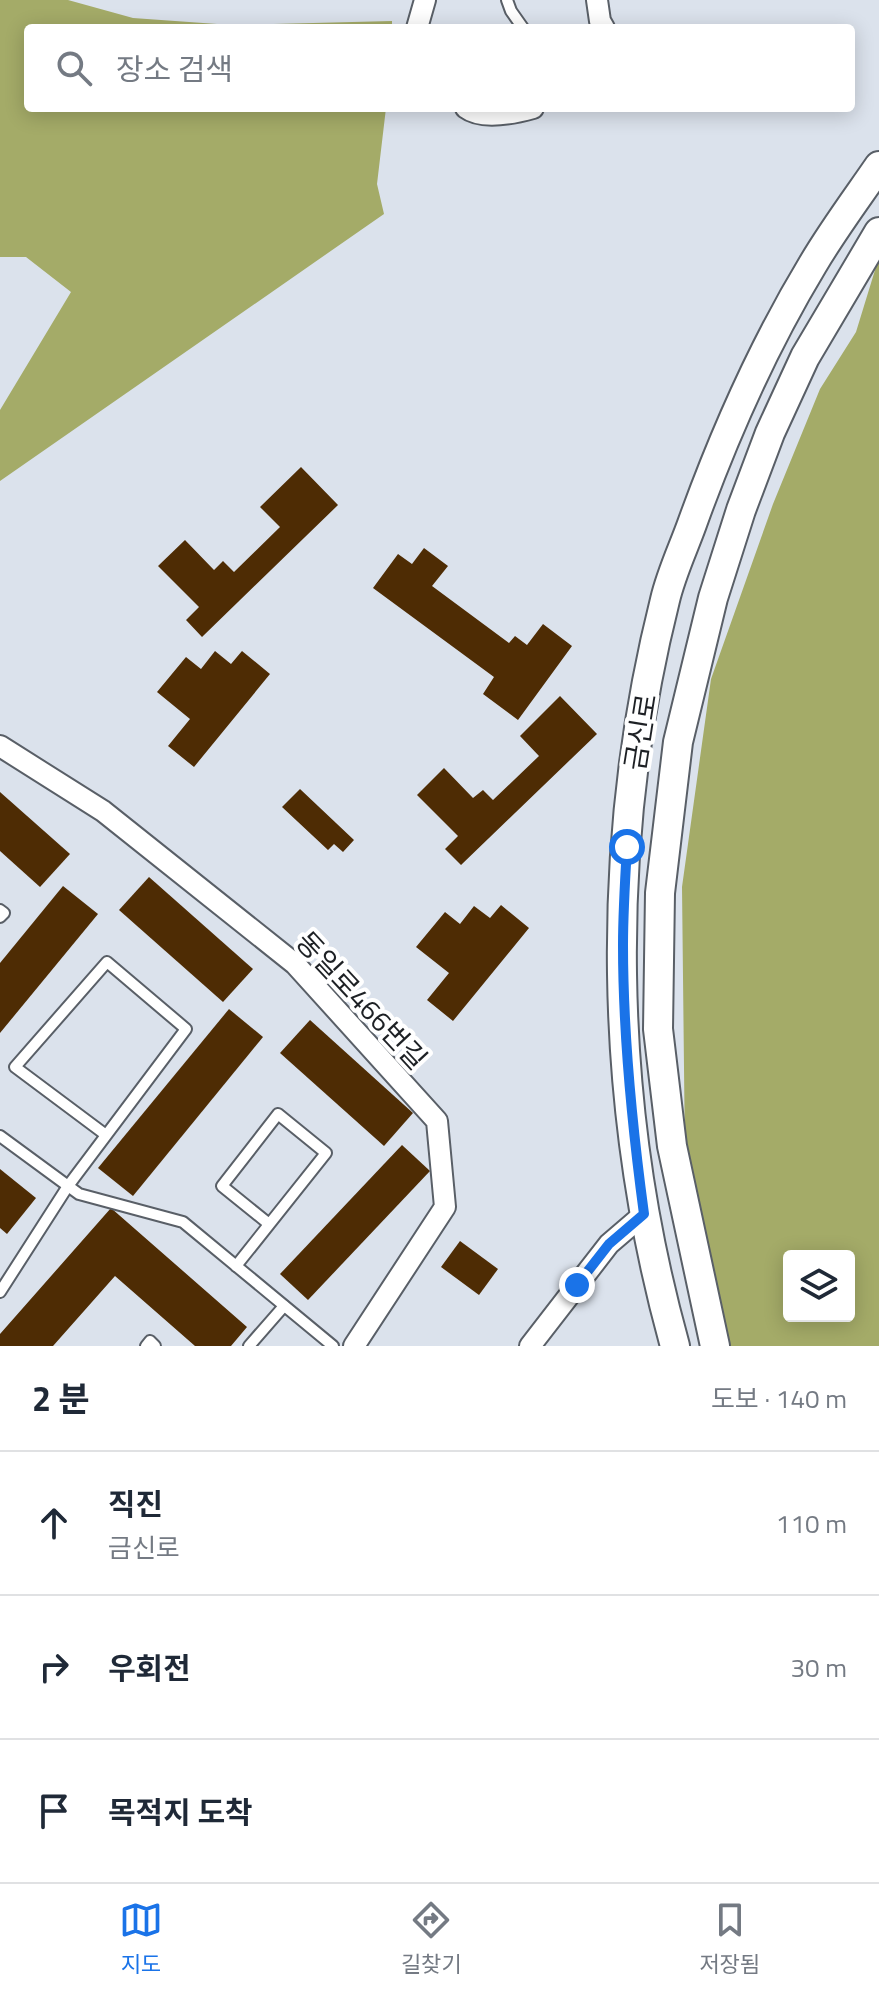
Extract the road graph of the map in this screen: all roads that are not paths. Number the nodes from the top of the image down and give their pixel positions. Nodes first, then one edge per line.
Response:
1 (425, 0) edge
2 (507, 0) edge
3 (597, 0) edge
4 (418, 24) edge
5 (520, 24) edge
6 (602, 24) edge
7 (471, 112) edge
8 (517, 112) edge
9 (879, 166) edge
10 (879, 232) edge
11 (0, 746) edge
12 (0, 910) edge
13 (0, 917) edge
14 (106, 1135) junction
15 (0, 1136) edge
16 (68, 1186) junction
17 (644, 1214) junction
18 (269, 1224) junction
19 (236, 1266) junction
20 (0, 1292) edge
21 (284, 1306) junction
22 (146, 1346) edge
23 (155, 1346) edge
24 (249, 1346) edge
25 (333, 1346) edge
26 (354, 1346) edge
27 (530, 1346) edge
28 (675, 1346) edge
29 (715, 1346) edge

1 - 4 street
2 - 5 lane
3 - 6 street
7 - 8 street
9 - 17 street, 금신로
10 - 29 street, 금신로
11 - 26 street, 동일로466번길
12 - 13 lane
14 - 14 lane
14 - 16 lane
15 - 16 lane
16 - 19 lane
16 - 20 lane
17 - 27 street
17 - 28 street, 금신로
18 - 18 lane
18 - 19 lane
19 - 21 lane
21 - 24 lane
21 - 25 lane
22 - 23 lane

